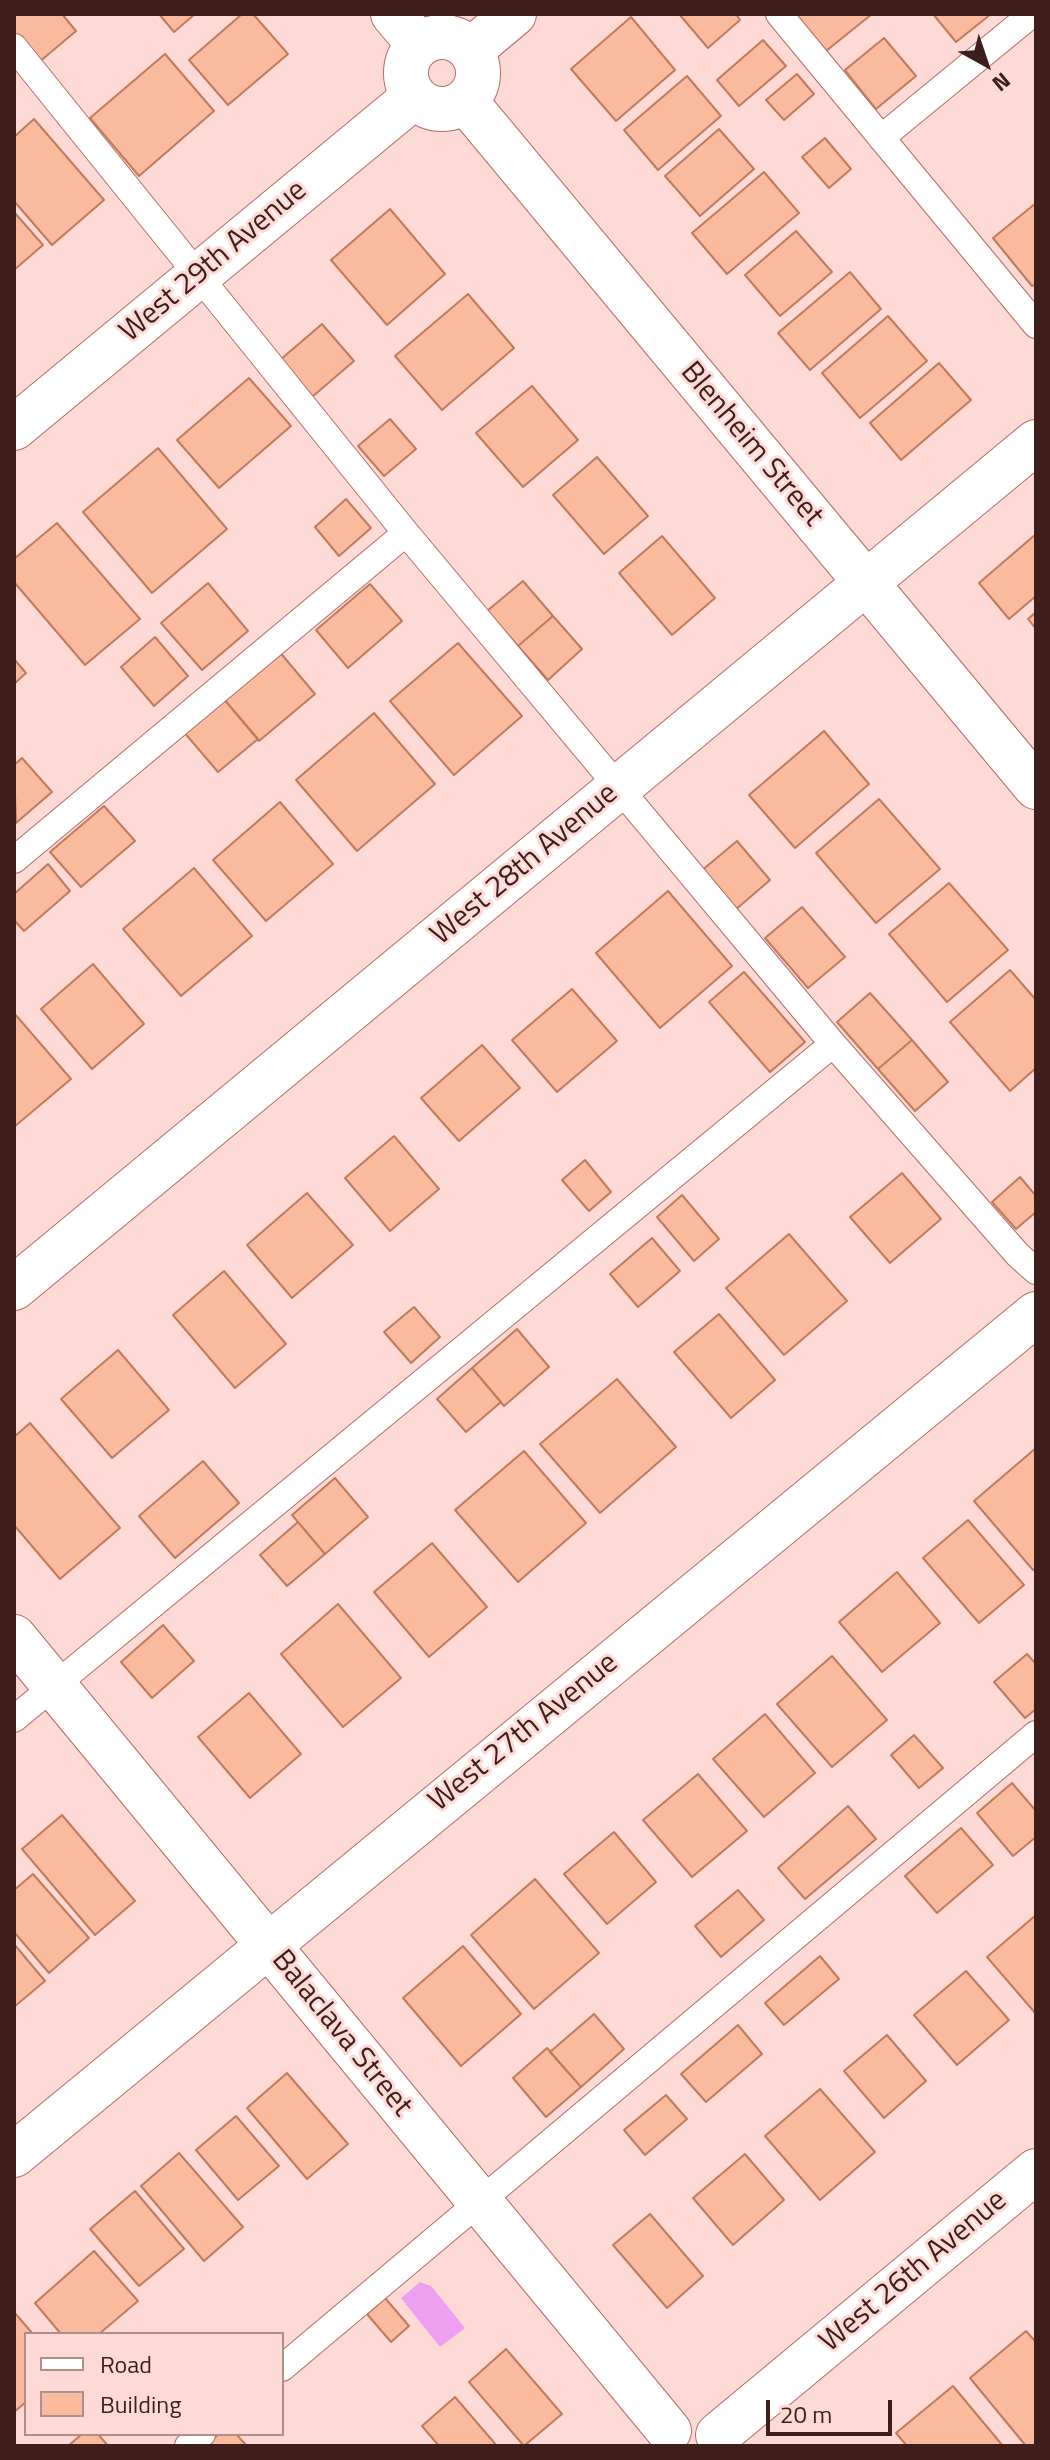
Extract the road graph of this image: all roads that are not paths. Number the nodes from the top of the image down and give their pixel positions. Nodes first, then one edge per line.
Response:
1 (514, 14) edge
2 (779, 14) edge
3 (1032, 14) edge
4 (406, 30) edge
5 (14, 47) edge
6 (471, 50) junction
7 (414, 97) junction
8 (466, 102) junction
9 (881, 138) junction
10 (199, 274) junction
11 (1036, 325) edge
12 (14, 428) edge
13 (1036, 442) edge
14 (406, 533) junction
15 (866, 583) junction
16 (619, 787) junction
17 (1036, 787) edge
18 (14, 860) edge
19 (833, 1044) junction
20 (1036, 1271) edge
21 (14, 1288) edge
22 (1036, 1314) edge
23 (14, 1637) edge
24 (54, 1685) junction
25 (14, 1719) edge
26 (1036, 1734) edge
27 (268, 1944) junction
28 (14, 2155) edge
29 (1036, 2171) edge
30 (480, 2203) junction
31 (284, 2366) edge
32 (664, 2439) edge
33 (722, 2440) edge

1 - 6 street
2 - 9 lane
3 - 9 lane
4 - 6 street
4 - 7 street
5 - 10 lane
6 - 8 street
7 - 8 street
7 - 10 street, West 29th Avenue
8 - 15 street, Blenheim Street
9 - 11 lane
10 - 12 street, West 29th Avenue
10 - 14 lane
13 - 15 street, West 28th Avenue
14 - 16 lane
14 - 18 lane
15 - 16 street, West 28th Avenue
15 - 17 street, Blenheim Street
16 - 19 lane
16 - 21 street, West 28th Avenue
19 - 20 lane
19 - 24 lane
22 - 27 street, West 27th Avenue
23 - 24 street, Balaclava Street
24 - 25 lane
24 - 27 street, Balaclava Street
26 - 30 lane
27 - 28 street, West 27th Avenue
27 - 30 street, Balaclava Street
29 - 33 street, West 26th Avenue
30 - 31 lane
30 - 32 street, Balaclava Street
32 - 33 street

